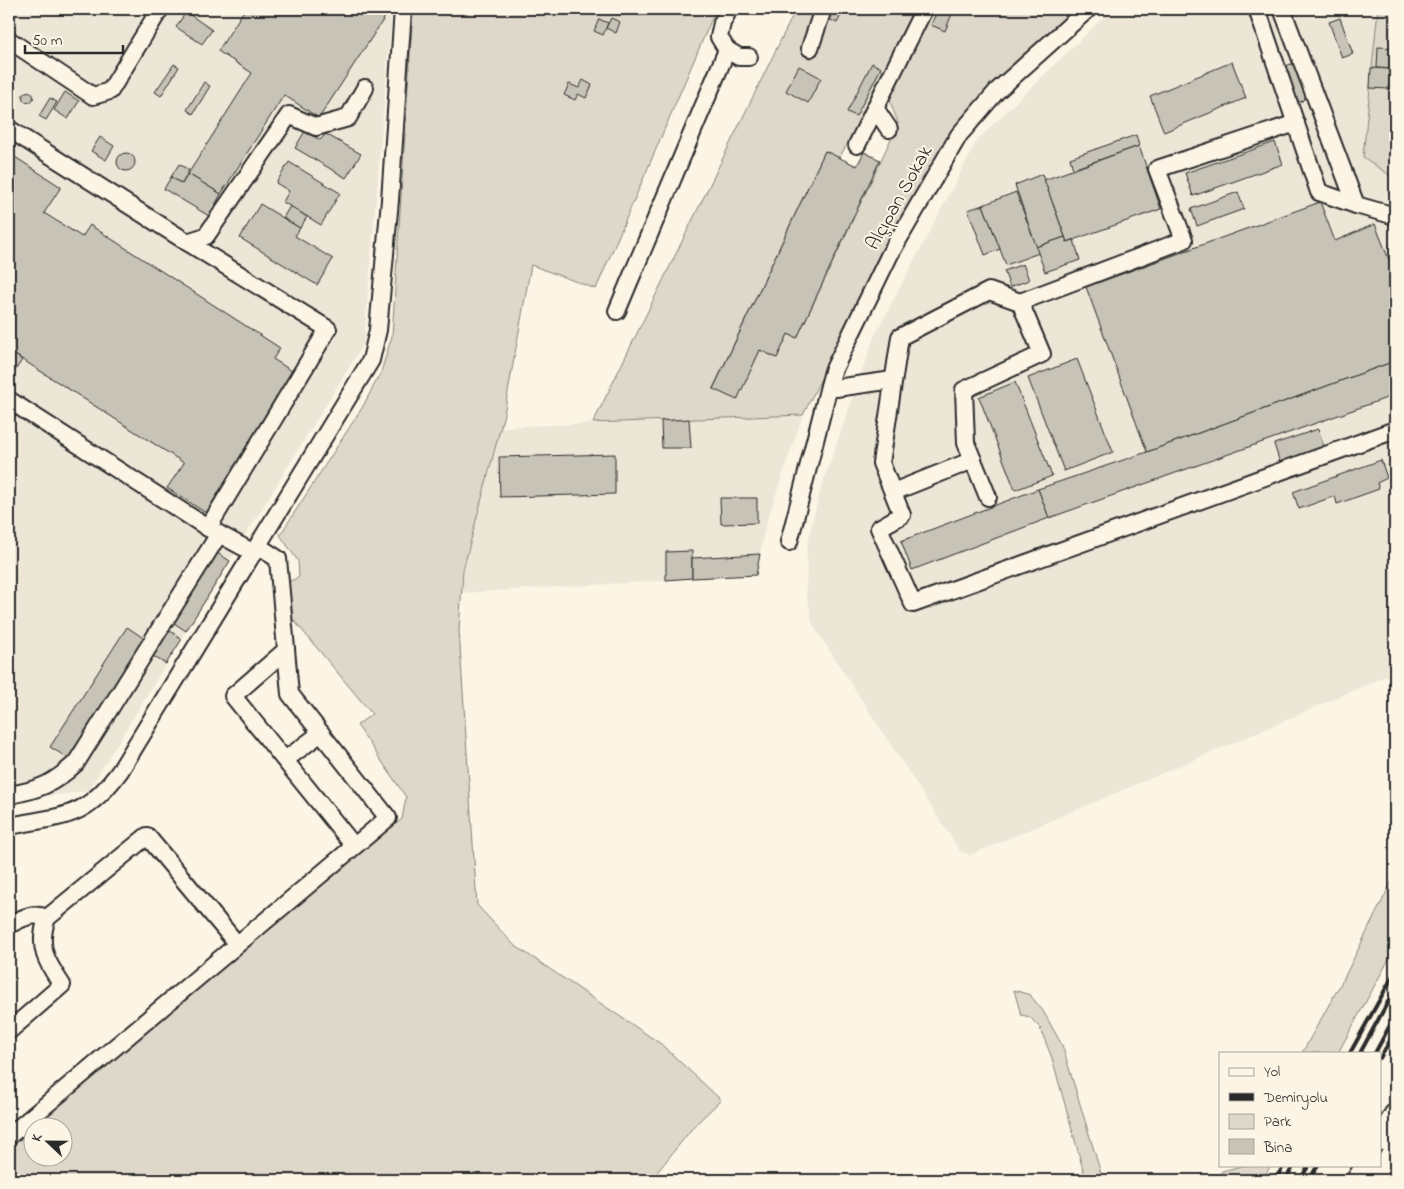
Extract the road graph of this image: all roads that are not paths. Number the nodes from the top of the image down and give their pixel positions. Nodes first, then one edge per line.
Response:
1 (160, 9) edge
2 (403, 9) edge
3 (728, 9) edge
4 (823, 9) edge
5 (924, 9) edge
6 (1088, 9) edge
7 (1256, 9) edge
8 (1282, 9) edge
9 (9, 40) edge
10 (810, 48) dead end
11 (727, 50) junction
12 (749, 57) dead end
13 (365, 88) dead end
14 (875, 108) junction
15 (1296, 123) junction
16 (9, 129) edge
17 (889, 129) dead end
18 (857, 145) dead end
19 (1356, 206) junction
20 (1395, 216) edge
21 (187, 242) junction
22 (1020, 302) junction
23 (617, 311) dead end
24 (893, 380) junction
25 (829, 386) junction
26 (9, 400) edge
27 (1395, 430) edge
28 (973, 460) junction
29 (893, 492) junction
30 (988, 497) dead end
31 (214, 531) junction
32 (789, 542) dead end
33 (256, 550) junction
34 (286, 650) junction
35 (321, 733) junction
36 (285, 760) junction
37 (9, 795) edge
38 (9, 826) edge
39 (354, 846) junction
40 (47, 918) junction
41 (9, 925) edge
42 (237, 944) junction
43 (9, 1031) edge
44 (1395, 1114) edge
45 (9, 1136) edge
46 (1382, 1137) edge
47 (1395, 1149) edge
48 (1365, 1166) edge
49 (1357, 1180) edge
50 (1376, 1180) edge

1 - 9 street
2 - 33 street
3 - 11 street
4 - 10 street
5 - 14 street
6 - 25 street, Alçıpan Sokak
7 - 15 street
8 - 19 street
11 - 12 street
11 - 23 street
13 - 21 street
14 - 17 street
14 - 18 street
15 - 19 street
15 - 22 street
16 - 21 street
19 - 20 street
21 - 31 street
22 - 24 street
22 - 28 street
24 - 25 street
24 - 29 street
25 - 32 street, Alçıpan Sokak
26 - 31 street
27 - 29 street
28 - 29 street
28 - 30 street
31 - 33 street
31 - 37 street
33 - 34 street
33 - 38 street
34 - 35 street
34 - 36 street
35 - 36 street
35 - 39 street
36 - 39 street
39 - 42 street
40 - 41 street
40 - 42 street
40 - 43 street
42 - 45 street
44 - 46 main road
47 - 50 main road
48 - 49 main road

